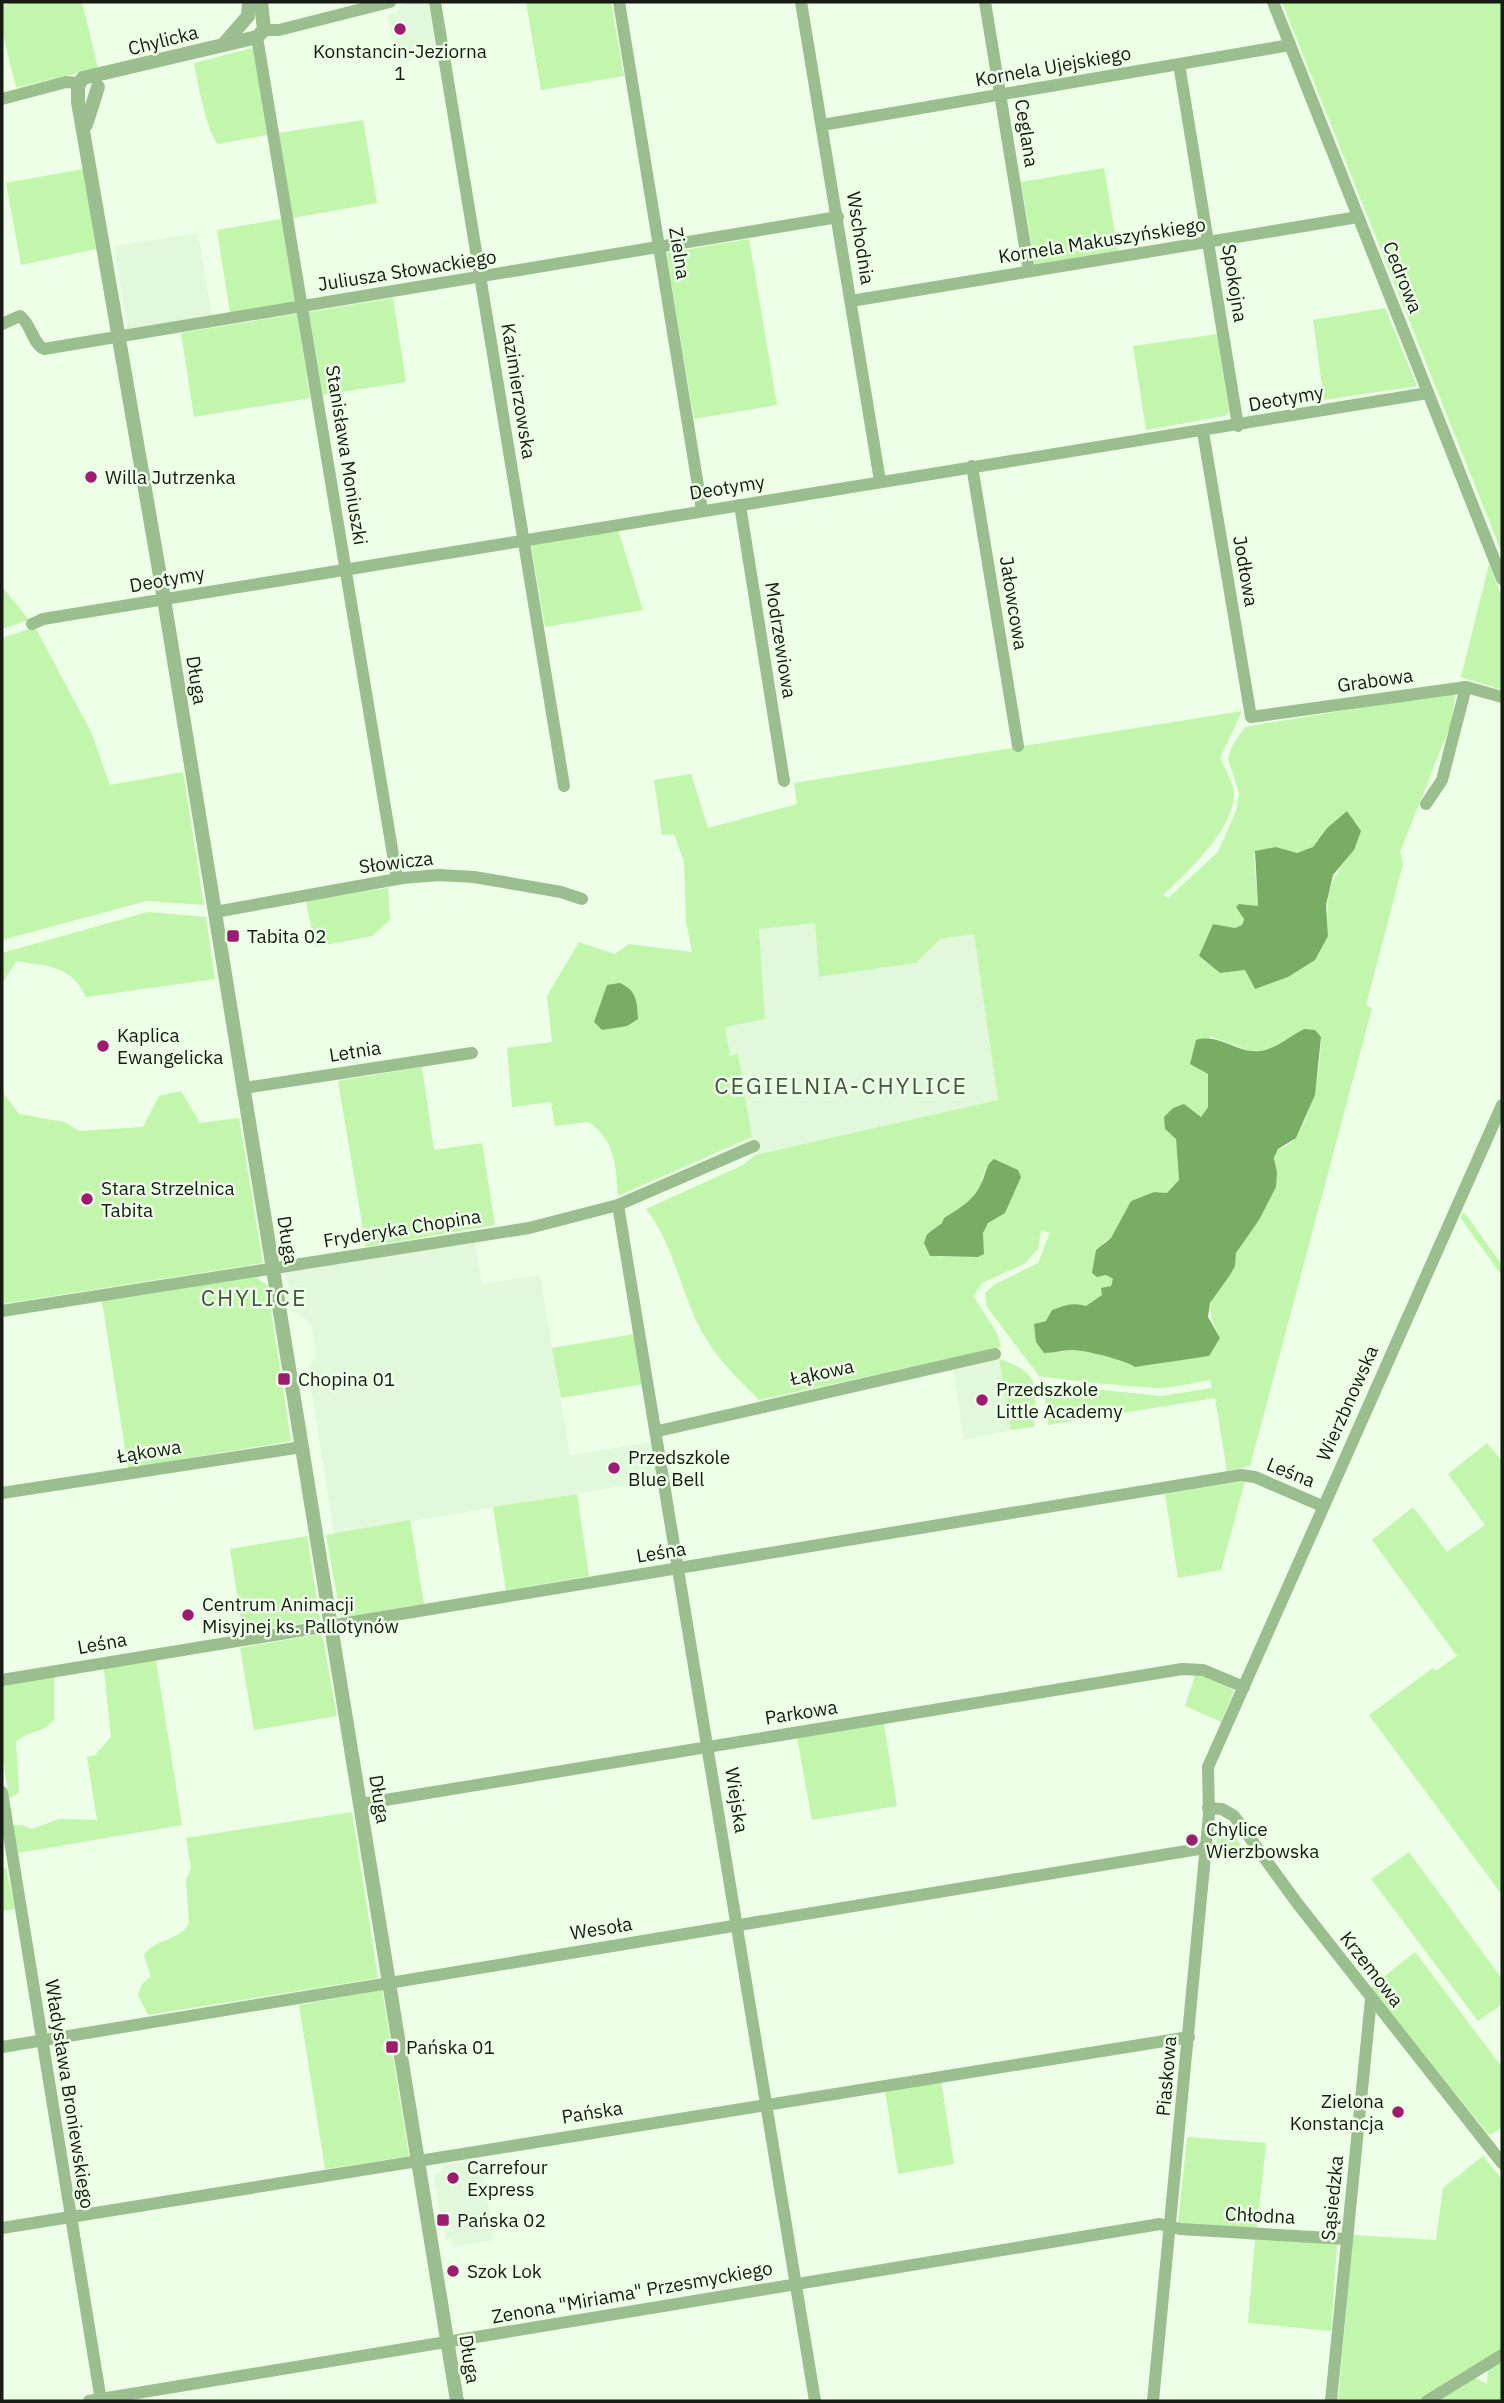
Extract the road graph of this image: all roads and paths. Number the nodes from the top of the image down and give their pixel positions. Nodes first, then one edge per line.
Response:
1 (261, 2) edge
2 (390, 2) edge
3 (435, 2) edge
4 (618, 2) edge
5 (801, 2) edge
6 (985, 2) edge
7 (1273, 2) edge
8 (253, 24) edge
9 (1290, 45) junction
10 (1179, 64) junction
11 (88, 87) junction
12 (1001, 95) junction
13 (2, 99) edge
14 (822, 125) junction
15 (838, 217) junction
16 (1358, 217) junction
17 (1210, 242) junction
18 (660, 249) junction
19 (1029, 271) junction
20 (482, 277) junction
21 (851, 301) junction
22 (303, 307) junction
23 (2, 324) edge
24 (120, 337) junction
25 (1428, 393) junction
26 (1238, 426) junction
27 (1203, 432) junction
28 (972, 466) junction
29 (880, 481) junction
30 (740, 505) junction
31 (702, 510) junction
32 (524, 540) junction
33 (346, 568) junction
34 (1500, 572) edge
35 (164, 598) junction
36 (32, 624) dead end
37 (1466, 687) junction
38 (1502, 697) edge
39 (1251, 717) joint
40 (1018, 746) dead end
41 (784, 781) dead end
42 (564, 786) dead end
43 (1426, 804) dead end
44 (397, 879) junction
45 (582, 900) dead end
46 (215, 912) junction
47 (472, 1053) dead end
48 (244, 1088) junction
49 (1502, 1105) edge
50 (754, 1146) dead end
51 (618, 1205) junction
52 (273, 1268) junction
53 (2, 1311) edge
54 (995, 1354) dead end
55 (658, 1431) junction
56 (302, 1447) junction
57 (2, 1493) edge
58 (1322, 1506) junction
59 (679, 1568) junction
60 (331, 1624) junction
61 (2, 1680) edge
62 (1244, 1687) junction
63 (709, 1746) junction
64 (1213, 1756) joint
65 (2, 1792) edge
66 (361, 1804) junction
67 (1208, 1808) junction
68 (1205, 1848) junction
69 (738, 1926) junction
70 (390, 1981) junction
71 (1371, 1999) junction
72 (1387, 2019) junction
73 (1368, 2031) junction
74 (1189, 2037) junction
75 (42, 2040) junction
76 (2, 2046) edge
77 (767, 2102) junction
78 (418, 2162) junction
79 (1502, 2163) edge
80 (71, 2216) junction
81 (1171, 2226) junction
82 (2, 2228) edge
83 (1347, 2239) junction
84 (796, 2284) junction
85 (447, 2342) junction
86 (1502, 2355) edge
87 (97, 2401) edge
88 (457, 2401) edge
89 (814, 2401) edge
90 (1153, 2401) edge
91 (1331, 2401) edge
92 (1427, 2401) edge

1 - 8 street
2 - 8 street
3 - 20 street, Kazimierzowska
4 - 18 street, Zielna
5 - 14 street, Wschodnia
6 - 12 street, Ceglana
7 - 9 street, Cedrowa
8 - 11 street, Chylicka
8 - 22 street, Stanisława Moniuszki
9 - 10 street, Kornela Ujejskiego
9 - 16 street, Cedrowa
10 - 12 street, Kornela Ujejskiego
10 - 17 street, Spokojna
11 - 13 street, Chylicka
11 - 24 street, Długa
12 - 14 street, Kornela Ujejskiego
12 - 19 street, Ceglana
14 - 15 street, Wschodnia
15 - 18 street, Juliusza Słowackiego
15 - 21 street, Wschodnia
16 - 17 street, Kornela Makuszyńskiego
16 - 25 street, Cedrowa
17 - 19 street, Kornela Makuszyńskiego
17 - 26 street, Spokojna
18 - 20 street, Juliusza Słowackiego
18 - 31 street, Zielna
19 - 21 street, Kornela Makuszyńskiego
20 - 22 street, Juliusza Słowackiego
20 - 32 street, Kazimierzowska
21 - 29 street, Wschodnia
22 - 24 street, Juliusza Słowackiego
22 - 33 street, Stanisława Moniuszki
23 - 24 street, Juliusza Słowackiego
24 - 35 street, Długa
25 - 26 street, Deotymy
25 - 34 street, Cedrowa
26 - 27 street, Deotymy
27 - 28 street, Deotymy
27 - 39 street, Jodłowa
28 - 29 street, Deotymy
28 - 40 street, Jałowcowa
29 - 30 street, Deotymy
30 - 31 street, Deotymy
30 - 41 street, Modrzewiowa
31 - 32 street, Deotymy
32 - 33 street, Deotymy
32 - 42 street, Kazimierzowska
33 - 35 street, Deotymy
33 - 44 street, Stanisława Moniuszki
35 - 36 street, Deotymy
35 - 46 street, Długa
37 - 38 street, Grabowa
37 - 39 street, Grabowa
37 - 43 street
44 - 45 street, Słowicza
44 - 46 street, Słowicza
46 - 48 street, Długa
47 - 48 street, Letnia
48 - 52 street, Długa
49 - 58 street, Wierzbnowska
50 - 51 street, Fryderyka Chopina
51 - 52 street, Fryderyka Chopina
51 - 55 street, Wiejska
52 - 53 street, Fryderyka Chopina
52 - 56 street, Długa
54 - 55 street, Łąkowa
55 - 59 street, Wiejska
56 - 57 street, Łąkowa
56 - 60 street, Długa
58 - 59 street, Leśna
58 - 62 street, Wierzbnowska
59 - 60 street, Leśna
59 - 63 street, Wiejska
60 - 61 street, Leśna
60 - 66 street, Długa
62 - 63 street, Parkowa
62 - 64 street, Wierzbnowska
63 - 66 street, Parkowa
63 - 69 street, Wiejska
64 - 67 street, Piaskowa
65 - 75 street, Władysława Broniewskiego
66 - 70 street, Długa
67 - 68 street, Piaskowa
67 - 71 street, Krzemowa
68 - 69 street, Wesoła
68 - 74 street, Piaskowa
69 - 70 street, Wesoła
69 - 77 street, Wiejska
70 - 75 street, Wesoła
70 - 78 street, Długa
71 - 72 street, Krzemowa
71 - 73 street, Sąsiedzka
72 - 73 street
72 - 79 street, Krzemowa
73 - 83 street, Sąsiedzka
74 - 77 street, Pańska
74 - 81 street, Piaskowa
75 - 76 street, Wesoła
75 - 80 street, Władysława Broniewskiego
77 - 78 street, Pańska
77 - 84 street, Wiejska
78 - 80 street, Pańska
78 - 85 street, Długa
80 - 82 street, Pańska
80 - 87 street, Władysława Broniewskiego
81 - 83 street, Chłodna
81 - 84 street, Zenona "Miriama" Przesmyckiego
81 - 90 street, Piaskowa
83 - 91 street, Sąsiedzka
84 - 85 street, Zenona "Miriama" Przesmyckiego
84 - 89 street, Wiejska
85 - 87 street, Zenona "Miriama" Przesmyckiego
85 - 88 street, Długa
86 - 92 street

